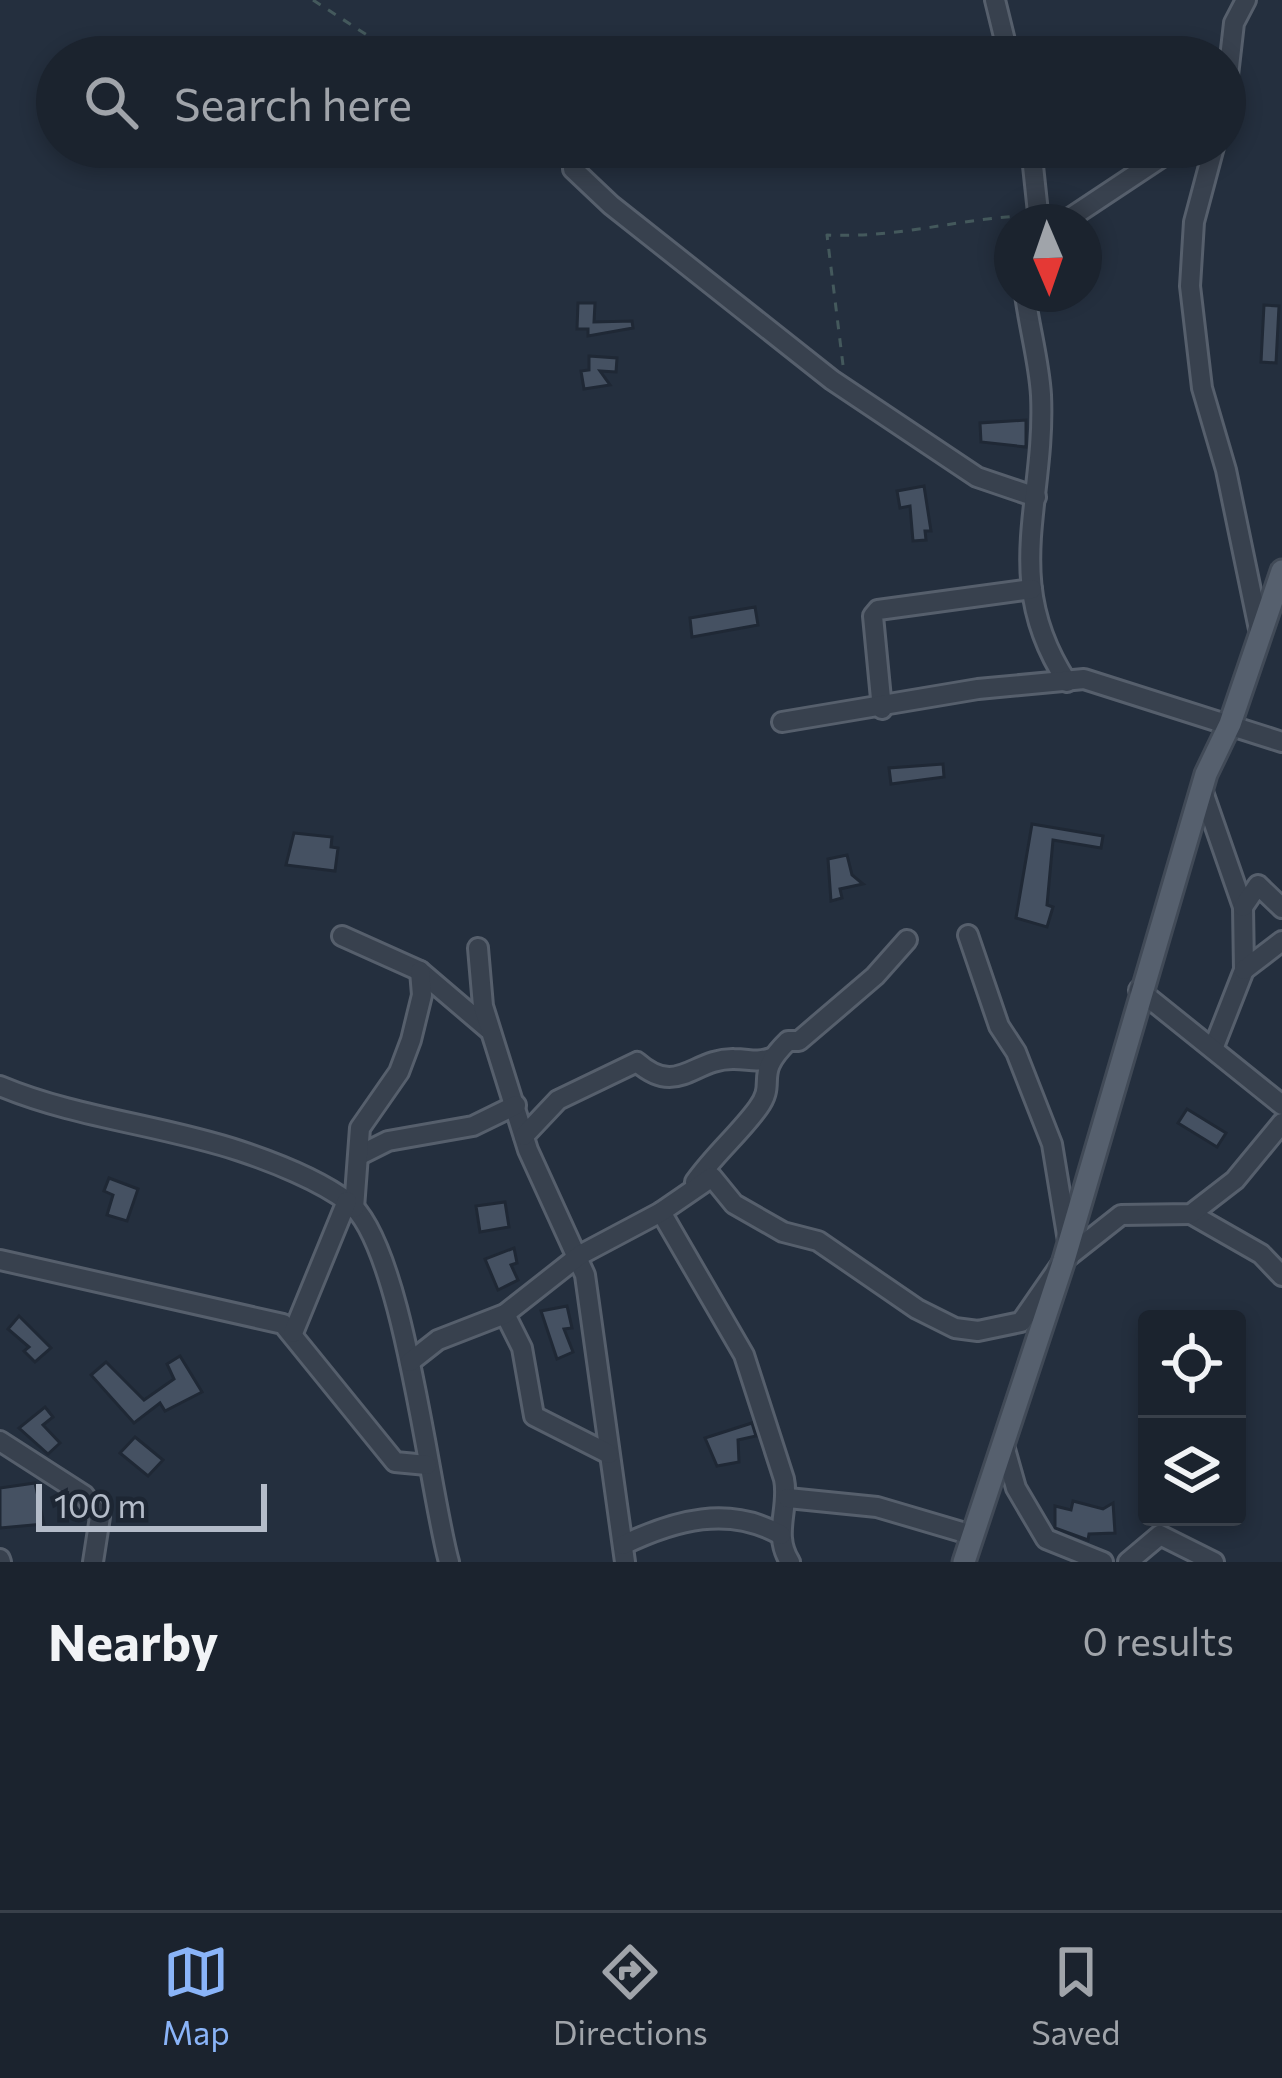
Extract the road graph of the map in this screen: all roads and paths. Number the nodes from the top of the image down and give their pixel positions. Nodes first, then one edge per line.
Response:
1 (313, 0) edge
2 (995, 0) edge
3 (1246, 0) edge
4 (368, 36) edge
5 (1004, 36) edge
6 (1233, 36) edge
7 (1033, 168) edge
8 (1145, 168) edge
9 (1208, 168) edge
10 (573, 169) dead end
11 (1037, 204) edge
12 (1091, 204) edge
13 (994, 219) edge
14 (1028, 312) edge
15 (847, 390) junction
16 (1036, 497) junction
17 (1282, 571) edge
18 (1032, 590) junction
19 (1260, 634) junction
20 (1067, 682) junction
21 (882, 709) junction
22 (782, 722) dead end
23 (1230, 724) junction
24 (1282, 742) edge
25 (1202, 789) junction
26 (1243, 908) junction
27 (1282, 908) edge
28 (968, 934) dead end
29 (342, 936) dead end
30 (908, 940) dead end
31 (1282, 941) edge
32 (478, 948) dead end
33 (1244, 970) junction
34 (419, 971) junction
35 (1139, 990) junction
36 (491, 1033) junction
37 (1213, 1049) junction
38 (771, 1058) junction
39 (0, 1086) edge
40 (516, 1105) junction
41 (1282, 1105) edge
42 (1282, 1124) edge
43 (524, 1136) junction
44 (360, 1155) junction
45 (686, 1194) junction
46 (351, 1205) junction
47 (661, 1212) junction
48 (1191, 1214) junction
49 (1066, 1253) junction
50 (580, 1256) junction
51 (0, 1260) edge
52 (1282, 1276) edge
53 (505, 1314) junction
54 (293, 1333) junction
55 (410, 1362) junction
56 (0, 1441) edge
57 (1003, 1442) junction
58 (610, 1454) junction
59 (427, 1466) junction
60 (788, 1498) junction
61 (781, 1535) junction
62 (972, 1535) junction
63 (1160, 1535) junction
64 (624, 1554) edge
65 (93, 1562) edge
66 (449, 1562) edge
67 (790, 1562) edge
68 (964, 1562) edge
69 (1103, 1562) edge
70 (1128, 1562) edge
71 (1178, 1562) edge
72 (1214, 1562) edge

1 - 4 path
2 - 5 street
3 - 6 street
7 - 11 street
8 - 12 street
9 - 19 street
10 - 15 street
13 - 15 path
14 - 16 street
15 - 16 street
16 - 18 street
17 - 19 main road
18 - 20 street
18 - 21 street
19 - 23 main road
20 - 21 street
20 - 23 street
21 - 22 street
23 - 24 street
23 - 25 main road
25 - 26 street
25 - 35 main road
26 - 27 street
26 - 33 street
28 - 49 street
29 - 34 street
30 - 38 street
31 - 33 street
32 - 36 street
33 - 37 street
34 - 36 street
34 - 44 street
35 - 37 street
35 - 49 main road
36 - 40 street
37 - 41 street
38 - 43 street
38 - 45 street
39 - 46 street
40 - 43 street
40 - 44 street
42 - 48 street
43 - 50 street
44 - 46 street
45 - 47 street
45 - 49 street
46 - 54 street
46 - 55 street
47 - 50 street
47 - 60 street
48 - 49 street
48 - 52 street
49 - 57 main road
50 - 53 street
50 - 58 street
51 - 54 street
53 - 55 street
53 - 58 street
54 - 59 street
55 - 59 street
56 - 65 street
57 - 62 main road
57 - 69 street
58 - 64 street
59 - 66 street
60 - 61 street
60 - 62 street
61 - 64 street
61 - 67 street
62 - 68 main road
63 - 70 street
63 - 71 street
63 - 72 street

